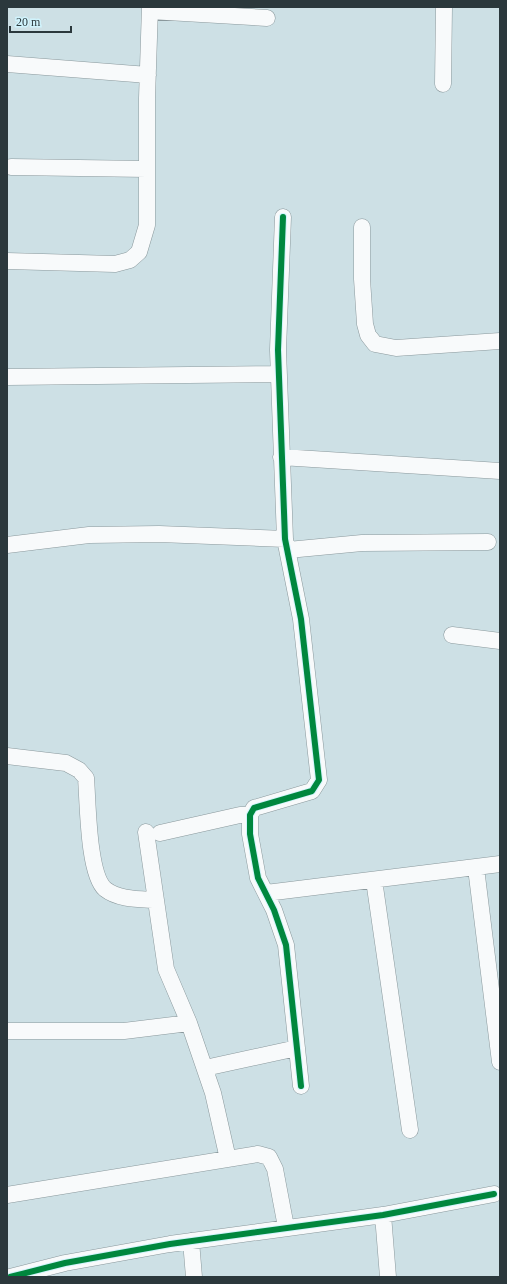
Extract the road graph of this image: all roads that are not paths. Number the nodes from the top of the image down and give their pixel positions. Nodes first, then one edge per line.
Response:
1 (444, 7) edge
2 (150, 9) edge
3 (267, 18) dead end
4 (7, 64) edge
5 (148, 74) junction
6 (443, 84) dead end
7 (11, 167) dead end
8 (147, 169) junction
9 (283, 217) dead end
10 (362, 227) dead end
11 (7, 261) edge
12 (500, 341) edge
13 (279, 374) junction
14 (7, 377) edge
15 (281, 457) junction
16 (500, 471) edge
17 (488, 542) dead end
18 (7, 545) edge
19 (286, 545) junction
20 (452, 635) dead end
21 (500, 641) edge
22 (7, 756) edge
23 (250, 815) junction
24 (500, 864) edge
25 (476, 868) junction
26 (374, 880) junction
27 (266, 893) junction
28 (156, 900) junction
29 (189, 1023) junction
30 (7, 1031) edge
31 (297, 1048) junction
32 (500, 1062) edge
33 (205, 1068) junction
34 (301, 1086) dead end
35 (410, 1130) dead end
36 (228, 1159) junction
37 (494, 1194) dead end
38 (7, 1195) edge
39 (383, 1215) junction
40 (286, 1227) junction
41 (191, 1241) junction
42 (66, 1270) edge
43 (10, 1277) edge
44 (194, 1277) edge
45 (388, 1277) edge

1 - 6 street
2 - 3 street
2 - 5 street
4 - 5 street
5 - 8 street
7 - 8 street
8 - 11 street
9 - 13 street
10 - 12 street
13 - 14 street
13 - 15 street
15 - 16 street
15 - 19 street
17 - 19 street
18 - 19 street
19 - 23 street
20 - 21 street
22 - 28 street
23 - 27 street
23 - 28 street
24 - 25 street
25 - 26 street
25 - 32 street
26 - 27 street
26 - 35 street
27 - 31 street
28 - 29 street
29 - 30 street
29 - 33 street
31 - 33 street
31 - 34 street
33 - 36 street
36 - 38 street
36 - 40 street
37 - 39 street
39 - 40 street
39 - 45 street
40 - 41 street
41 - 42 street
41 - 44 street
42 - 43 street

